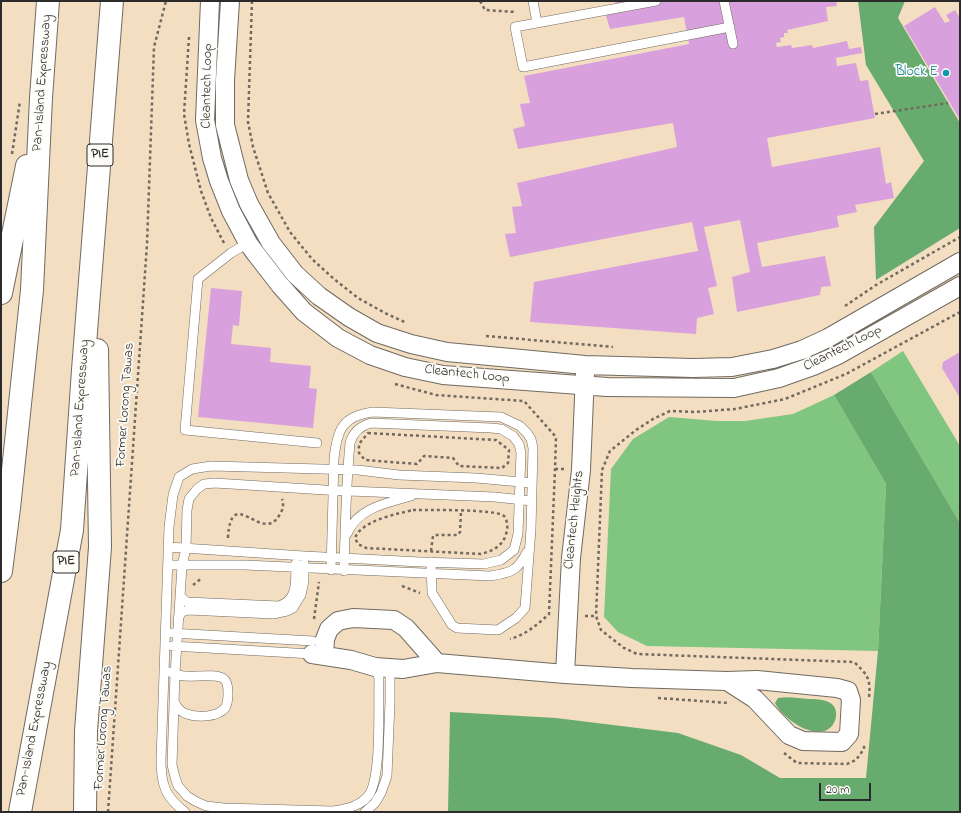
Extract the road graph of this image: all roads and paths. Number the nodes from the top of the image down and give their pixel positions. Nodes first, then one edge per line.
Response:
1 (48, 1) edge
2 (112, 1) edge
3 (166, 1) edge
4 (210, 1) edge
5 (230, 1) edge
6 (252, 1) edge
7 (533, 1) edge
8 (656, 1) edge
9 (724, 1) edge
10 (537, 23) junction
11 (730, 27) junction
12 (733, 44) dead end
13 (31, 96) junction
14 (948, 103) dead end
15 (875, 114) dead end
16 (12, 157) dead end
17 (960, 237) edge
18 (248, 243) junction
19 (960, 262) edge
20 (960, 286) edge
21 (1, 293) edge
22 (89, 308) junction
23 (839, 310) dead end
24 (960, 312) edge
25 (411, 324) dead end
26 (480, 336) dead end
27 (619, 347) dead end
28 (585, 365) junction
29 (585, 386) junction
30 (368, 433) dead end
31 (453, 437) dead end
32 (317, 443) dead end
33 (378, 461) dead end
34 (417, 464) dead end
35 (333, 469) junction
36 (349, 470) junction
37 (520, 482) junction
38 (532, 483) junction
39 (333, 491) junction
40 (347, 491) junction
41 (420, 494) junction
42 (282, 498) dead end
43 (519, 500) junction
44 (532, 501) junction
45 (413, 510) dead end
46 (461, 511) junction
47 (506, 535) dead end
48 (344, 540) junction
49 (227, 543) dead end
50 (168, 547) junction
51 (186, 548) junction
52 (529, 548) junction
53 (431, 551) dead end
54 (301, 556) junction
55 (331, 557) junction
56 (344, 558) junction
57 (431, 562) junction
58 (168, 565) junction
59 (182, 566) junction
60 (300, 568) junction
61 (331, 570) junction
62 (1, 571) edge
63 (344, 571) junction
64 (431, 574) junction
65 (208, 575) dead end
66 (192, 586) dead end
67 (181, 598) junction
68 (178, 618) junction
69 (166, 632) junction
70 (177, 634) junction
71 (165, 646) junction
72 (176, 646) junction
73 (318, 647) junction
74 (437, 663) junction
75 (382, 668) junction
76 (165, 670) junction
77 (175, 674) junction
78 (564, 674) junction
79 (727, 681) junction
80 (654, 698) dead end
81 (869, 699) dead end
82 (174, 702) junction
83 (732, 704) dead end
84 (864, 742) dead end
85 (780, 750) dead end
86 (20, 812) edge
87 (85, 812) edge
88 (108, 812) edge
89 (185, 812) edge
90 (366, 812) edge

1 - 13 highway, Pan-Island Expressway
2 - 22 highway, Pan-Island Expressway / PIE
3 - 88 path, Former Lorong Tawas
4 - 18 street, Cleantech Loop
5 - 28 street, Cleantech Loop
6 - 25 path
7 - 10 lane
8 - 10 lane
9 - 11 lane
10 - 11 lane
11 - 12 lane
13 - 16 path
13 - 21 highway
13 - 62 highway, Pan-Island Expressway
14 - 15 path
17 - 23 path
18 - 29 street, Cleantech Loop
18 - 32 lane
19 - 28 street, Cleantech Loop
20 - 29 street, Cleantech Loop
22 - 86 highway, Pan-Island Expressway / PIE
22 - 87 highway
24 - 81 path
26 - 27 path
28 - 29 street, Cleantech Heights
29 - 78 street, Cleantech Heights
30 - 33 path
31 - 34 path
35 - 36 lane
35 - 38 lane
35 - 39 lane
35 - 50 lane
36 - 37 lane
36 - 37 lane
36 - 40 lane
37 - 38 lane
37 - 43 lane
38 - 44 lane
39 - 40 lane
39 - 51 lane
39 - 55 lane
40 - 41 lane
40 - 48 lane
41 - 43 lane
41 - 48 lane
42 - 49 path
43 - 44 lane
43 - 57 lane
44 - 52 lane
45 - 46 path
46 - 47 path
46 - 53 path
48 - 56 lane
50 - 51 lane
50 - 58 lane
51 - 54 lane
51 - 59 lane
52 - 64 lane
52 - 64 lane
54 - 55 lane
54 - 60 lane
55 - 56 lane
55 - 61 lane
56 - 57 lane
56 - 63 lane
57 - 64 lane
58 - 59 lane
58 - 69 lane
59 - 60 lane
59 - 67 lane
60 - 61 lane
60 - 67 lane
60 - 68 lane
61 - 63 lane
63 - 64 lane
65 - 66 path
67 - 68 lane
68 - 70 lane
69 - 70 lane
69 - 71 lane
70 - 72 lane
70 - 73 lane
71 - 72 lane
71 - 76 lane
72 - 73 lane
72 - 77 lane
73 - 74 street
73 - 75 street
74 - 75 street
74 - 78 street
75 - 82 lane
75 - 90 lane
76 - 77 lane
76 - 89 lane
77 - 82 lane
77 - 82 lane
78 - 79 street
79 - 79 street
80 - 83 path
84 - 85 path

